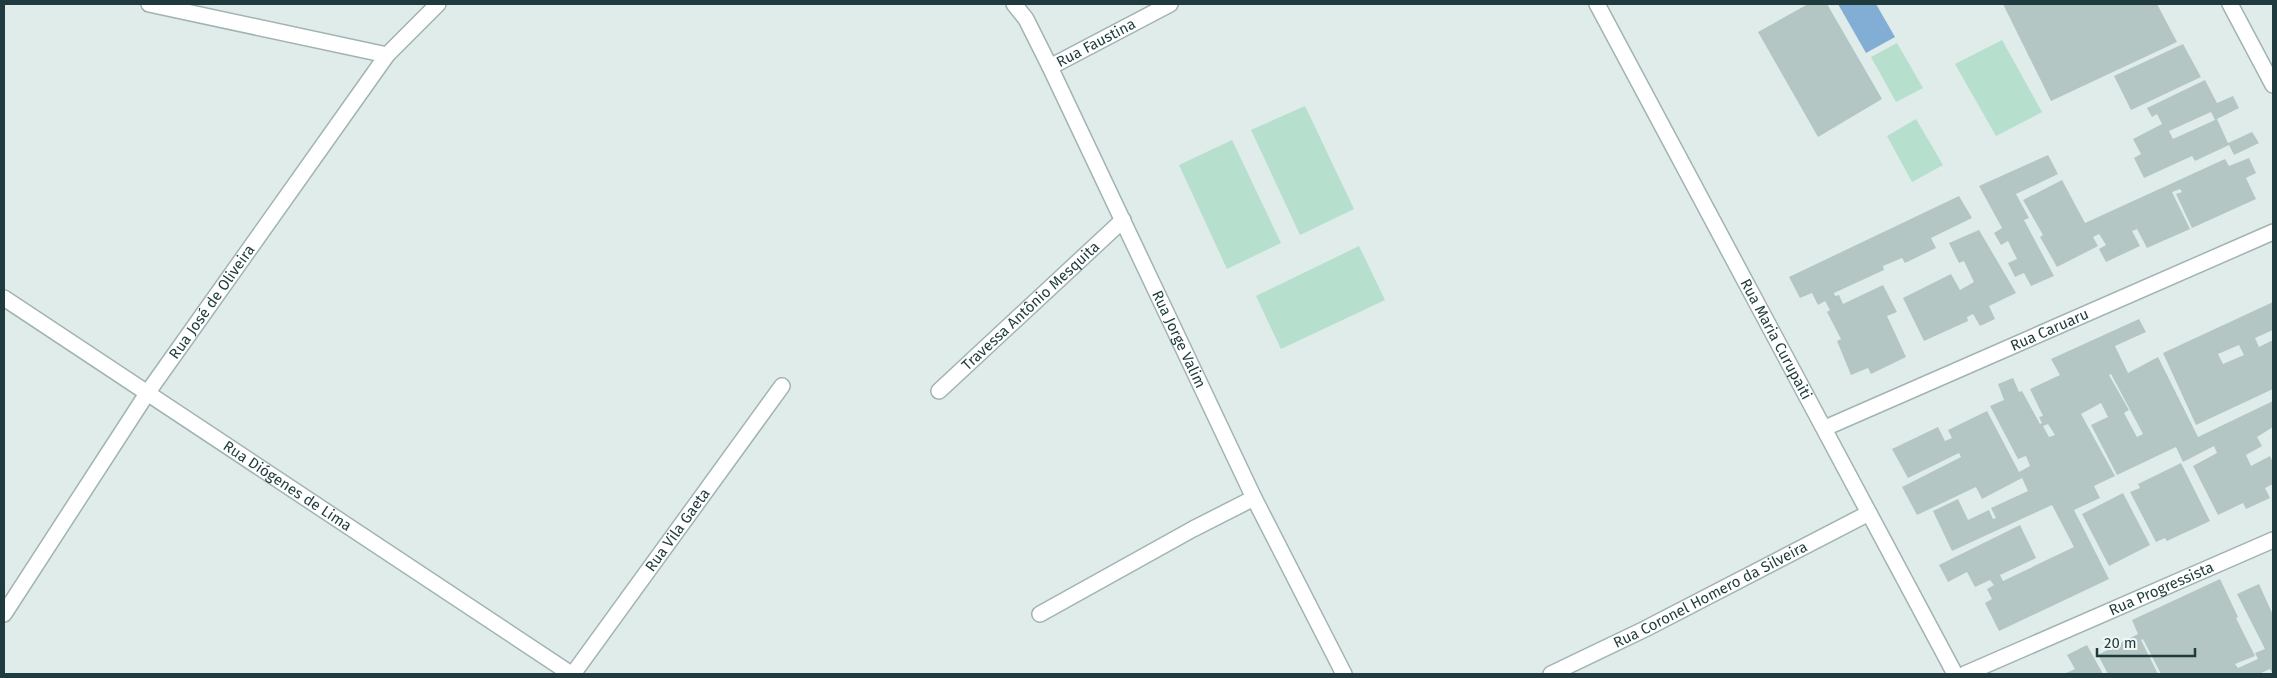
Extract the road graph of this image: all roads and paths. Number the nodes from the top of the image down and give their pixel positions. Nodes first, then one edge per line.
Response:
1 (149, 4) edge
2 (438, 4) edge
3 (1014, 4) edge
4 (1170, 4) edge
5 (1597, 4) edge
6 (2230, 4) edge
7 (388, 55) junction
8 (1050, 67) junction
9 (2273, 85) edge
10 (1123, 220) junction
11 (2273, 232) edge
12 (4, 298) edge
13 (782, 386) dead end
14 (939, 391) dead end
15 (148, 392) junction
16 (1825, 428) junction
17 (1254, 498) junction
18 (1869, 513) junction
19 (2273, 540) edge
20 (4, 614) edge
21 (1040, 614) dead end
22 (572, 674) edge
23 (1344, 674) edge
24 (1551, 674) edge
25 (1955, 674) edge
26 (1966, 674) edge

1 - 7 street
2 - 7 street, Rua José de Oliveira
3 - 8 street, Rua Jorge Valim
4 - 8 street, Rua Faustina
5 - 16 street, Rua Maria Curupaiti
6 - 9 street
7 - 15 street, Rua José de Oliveira
8 - 10 street, Rua Jorge Valim
10 - 14 street, Travessa Antônio Mesquita
10 - 17 street, Rua Jorge Valim
11 - 16 street, Rua Caruaru
12 - 15 street, Rua Diógenes de Lima
13 - 22 street, Rua Vila Gaeta
15 - 20 street, Rua José de Oliveira
15 - 22 street, Rua Diógenes de Lima
16 - 18 street, Rua Maria Curupaiti
17 - 21 street
17 - 23 street, Rua Jorge Valim
18 - 24 street, Rua Coronel Homero da Silveira
18 - 25 street, Rua Maria Curupaiti
19 - 26 street, Rua Progressista

